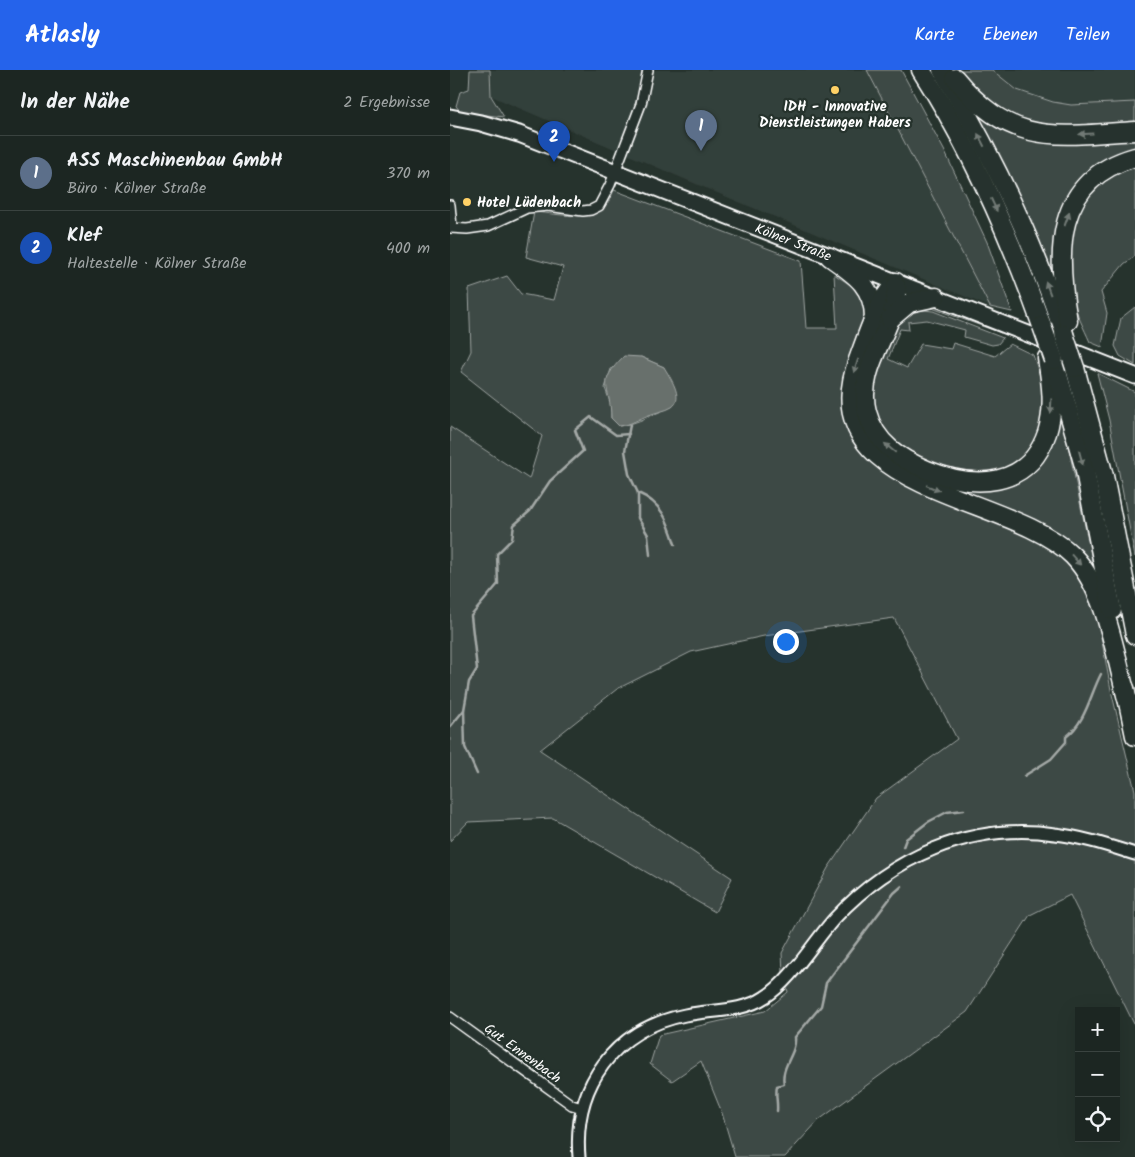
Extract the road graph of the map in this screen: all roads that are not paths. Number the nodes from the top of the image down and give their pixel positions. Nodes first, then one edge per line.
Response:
1 (648, 70) edge
2 (921, 70) edge
3 (942, 70) edge
4 (949, 70) edge
5 (450, 117) edge
6 (1135, 131) edge
7 (1135, 157) edge
8 (614, 172) junction
9 (450, 205) edge
10 (451, 228) edge
11 (830, 257) junction
12 (896, 282) junction
13 (936, 297) junction
14 (880, 322) junction
15 (1067, 335) junction
16 (1051, 359) junction
17 (1135, 376) edge
18 (1135, 635) edge
19 (1127, 700) junction
20 (1135, 736) edge
21 (1135, 854) edge
22 (450, 1016) edge
23 (582, 1108) junction
24 (579, 1157) edge

1 - 8 street
2 -> 16 highway, bridge
15 -> 3 highway
6 -> 4 highway
5 - 8 main road, Kölner Straße
15 -> 7 highway
8 - 10 street
8 - 11 main road, Kölner Straße
9 - 10 street
11 - 12 main road, Kölner Straße
11 - 14 highway
12 - 13 main road, Kölner Straße
12 - 14 highway
13 - 14 highway
13 - 17 main road, Kölner Straße
16 -> 14 highway
14 -> 19 highway
15 - 18 highway, bridge
16 -> 19 highway
19 - 20 highway
21 - 23 street
22 - 23 street, Gut Ennenbach
23 - 24 street

